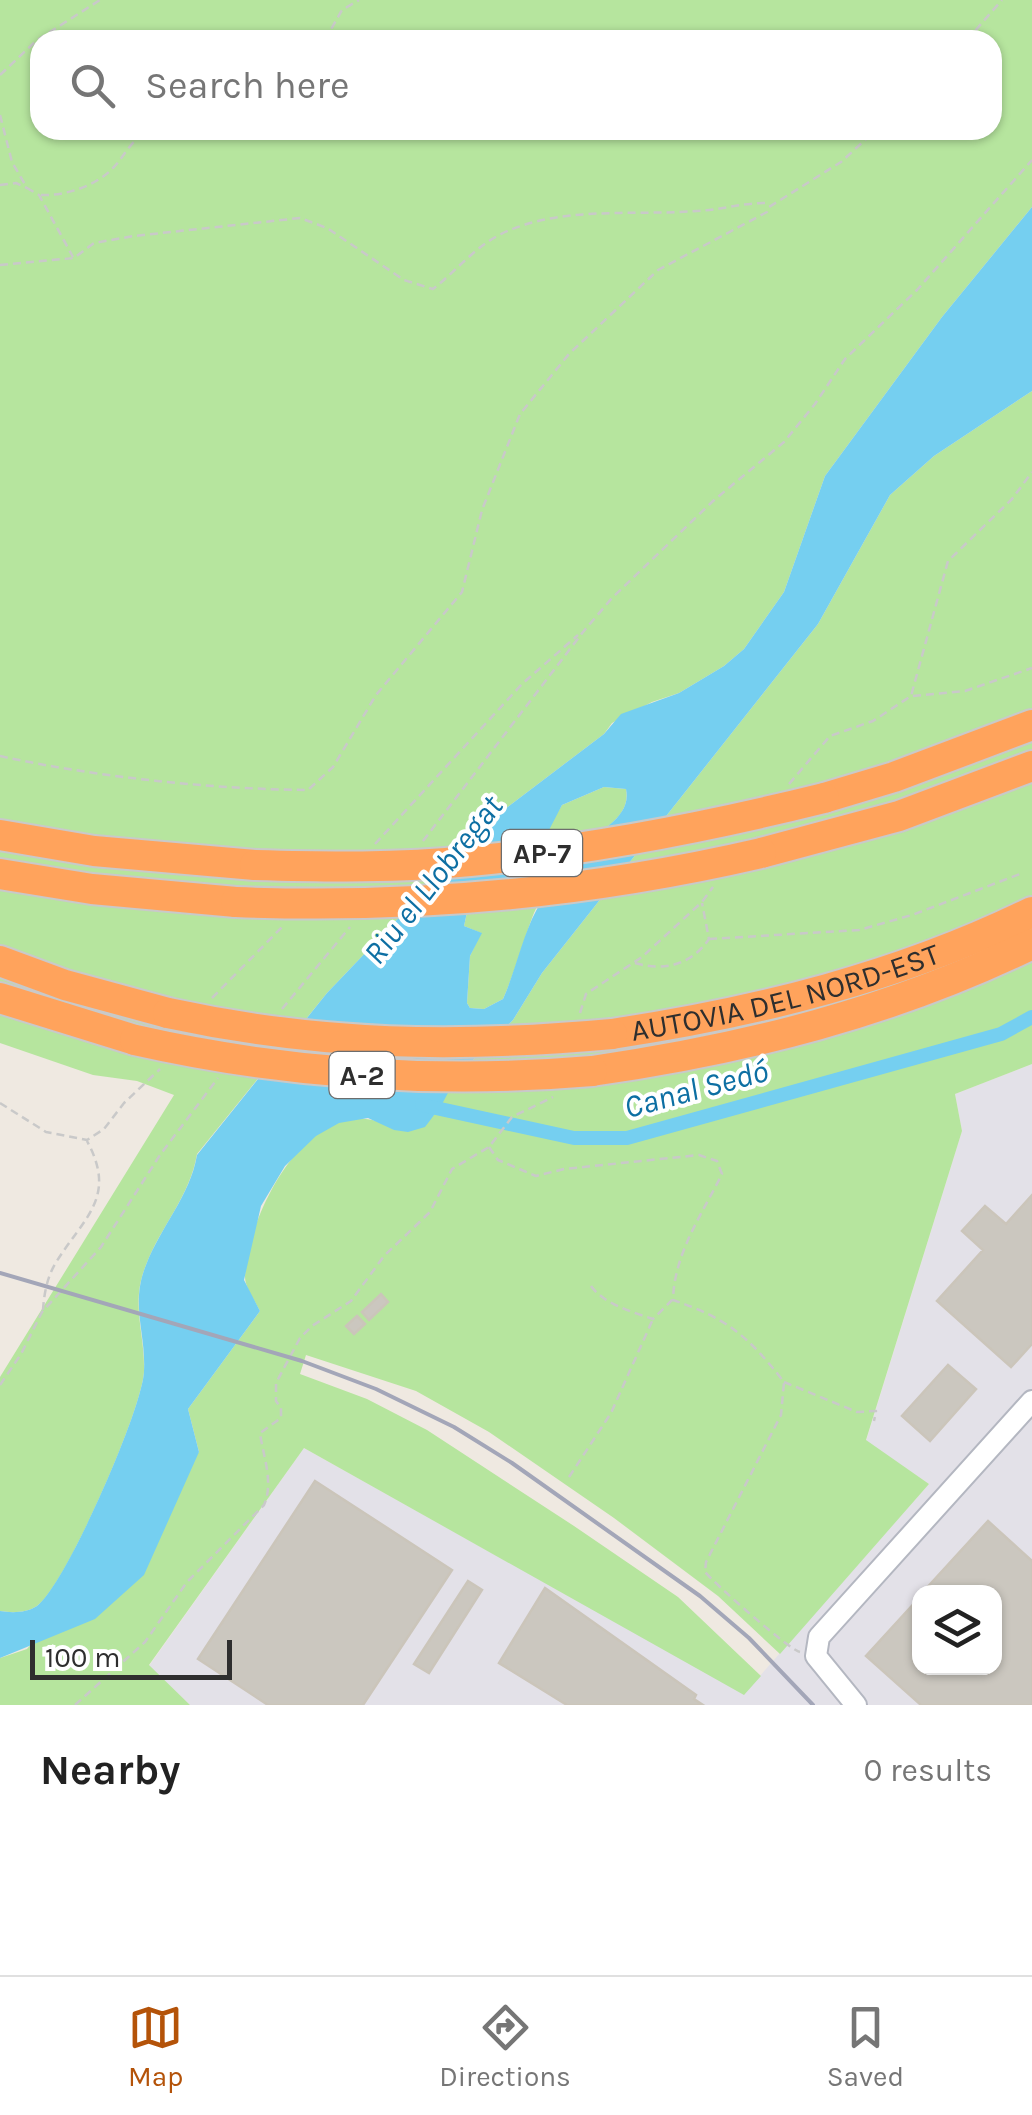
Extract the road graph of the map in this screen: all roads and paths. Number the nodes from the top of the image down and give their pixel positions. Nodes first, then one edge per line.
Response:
1 (100, 0) edge
2 (358, 0) edge
3 (993, 0) edge
4 (1002, 0) edge
5 (996, 9) junction
6 (52, 30) edge
7 (331, 30) edge
8 (976, 30) edge
9 (30, 47) edge
10 (0, 75) edge
11 (0, 115) edge
12 (136, 140) edge
13 (865, 140) edge
14 (1032, 160) edge
15 (0, 185) edge
16 (30, 190) junction
17 (40, 195) junction
18 (768, 207) junction
19 (74, 258) junction
20 (0, 265) edge
21 (1032, 472) edge
22 (948, 561) dead end
23 (1032, 668) edge
24 (911, 696) dead end
25 (1032, 724) edge
26 (0, 756) edge
27 (1032, 766) edge
28 (0, 835) edge
29 (422, 844) dead end
30 (0, 874) edge
31 (1020, 874) dead end
32 (702, 902) dead end
33 (1032, 912) edge
34 (352, 924) dead end
35 (710, 939) junction
36 (1032, 944) edge
37 (0, 961) edge
38 (634, 963) dead end
39 (0, 998) edge
40 (280, 1011) dead end
41 (219, 1077) dead end
42 (0, 1104) edge
43 (590, 1286) dead end
44 (673, 1300) junction
45 (42, 1312) junction
46 (652, 1319) junction
47 (784, 1382) junction
48 (0, 1385) edge
49 (1032, 1401) edge
50 (874, 1421) dead end
51 (569, 1477) dead end
52 (816, 1656) junction
53 (75, 1705) edge
54 (856, 1705) edge

1 - 6 path
2 - 7 path
3 - 5 path
4 - 5 path
5 - 8 path
9 - 10 path
11 - 16 path
12 - 17 path
13 - 18 path
14 - 29 path
15 - 16 path
16 - 17 path
17 - 19 path
18 - 19 path
18 - 26 path
19 - 20 path
21 - 22 path
23 - 24 path
25 - 28 highway, AP-7, bridge
27 - 30 highway, AP-7, bridge
31 - 35 path
32 - 35 path
33 - 37 highway, AUTOVIA DEL NORD-EST / A-2, bridge
34 - 40 path
35 - 38 path
36 - 39 highway, AUTOVIA DEL NORD-EST / A-2, bridge
41 - 45 path
42 - 45 path
43 - 46 path
44 - 46 path
44 - 47 path
44 - 53 path
45 - 48 path
46 - 51 path
47 - 50 path
47 - 52 path
49 - 52 street
52 - 54 street

